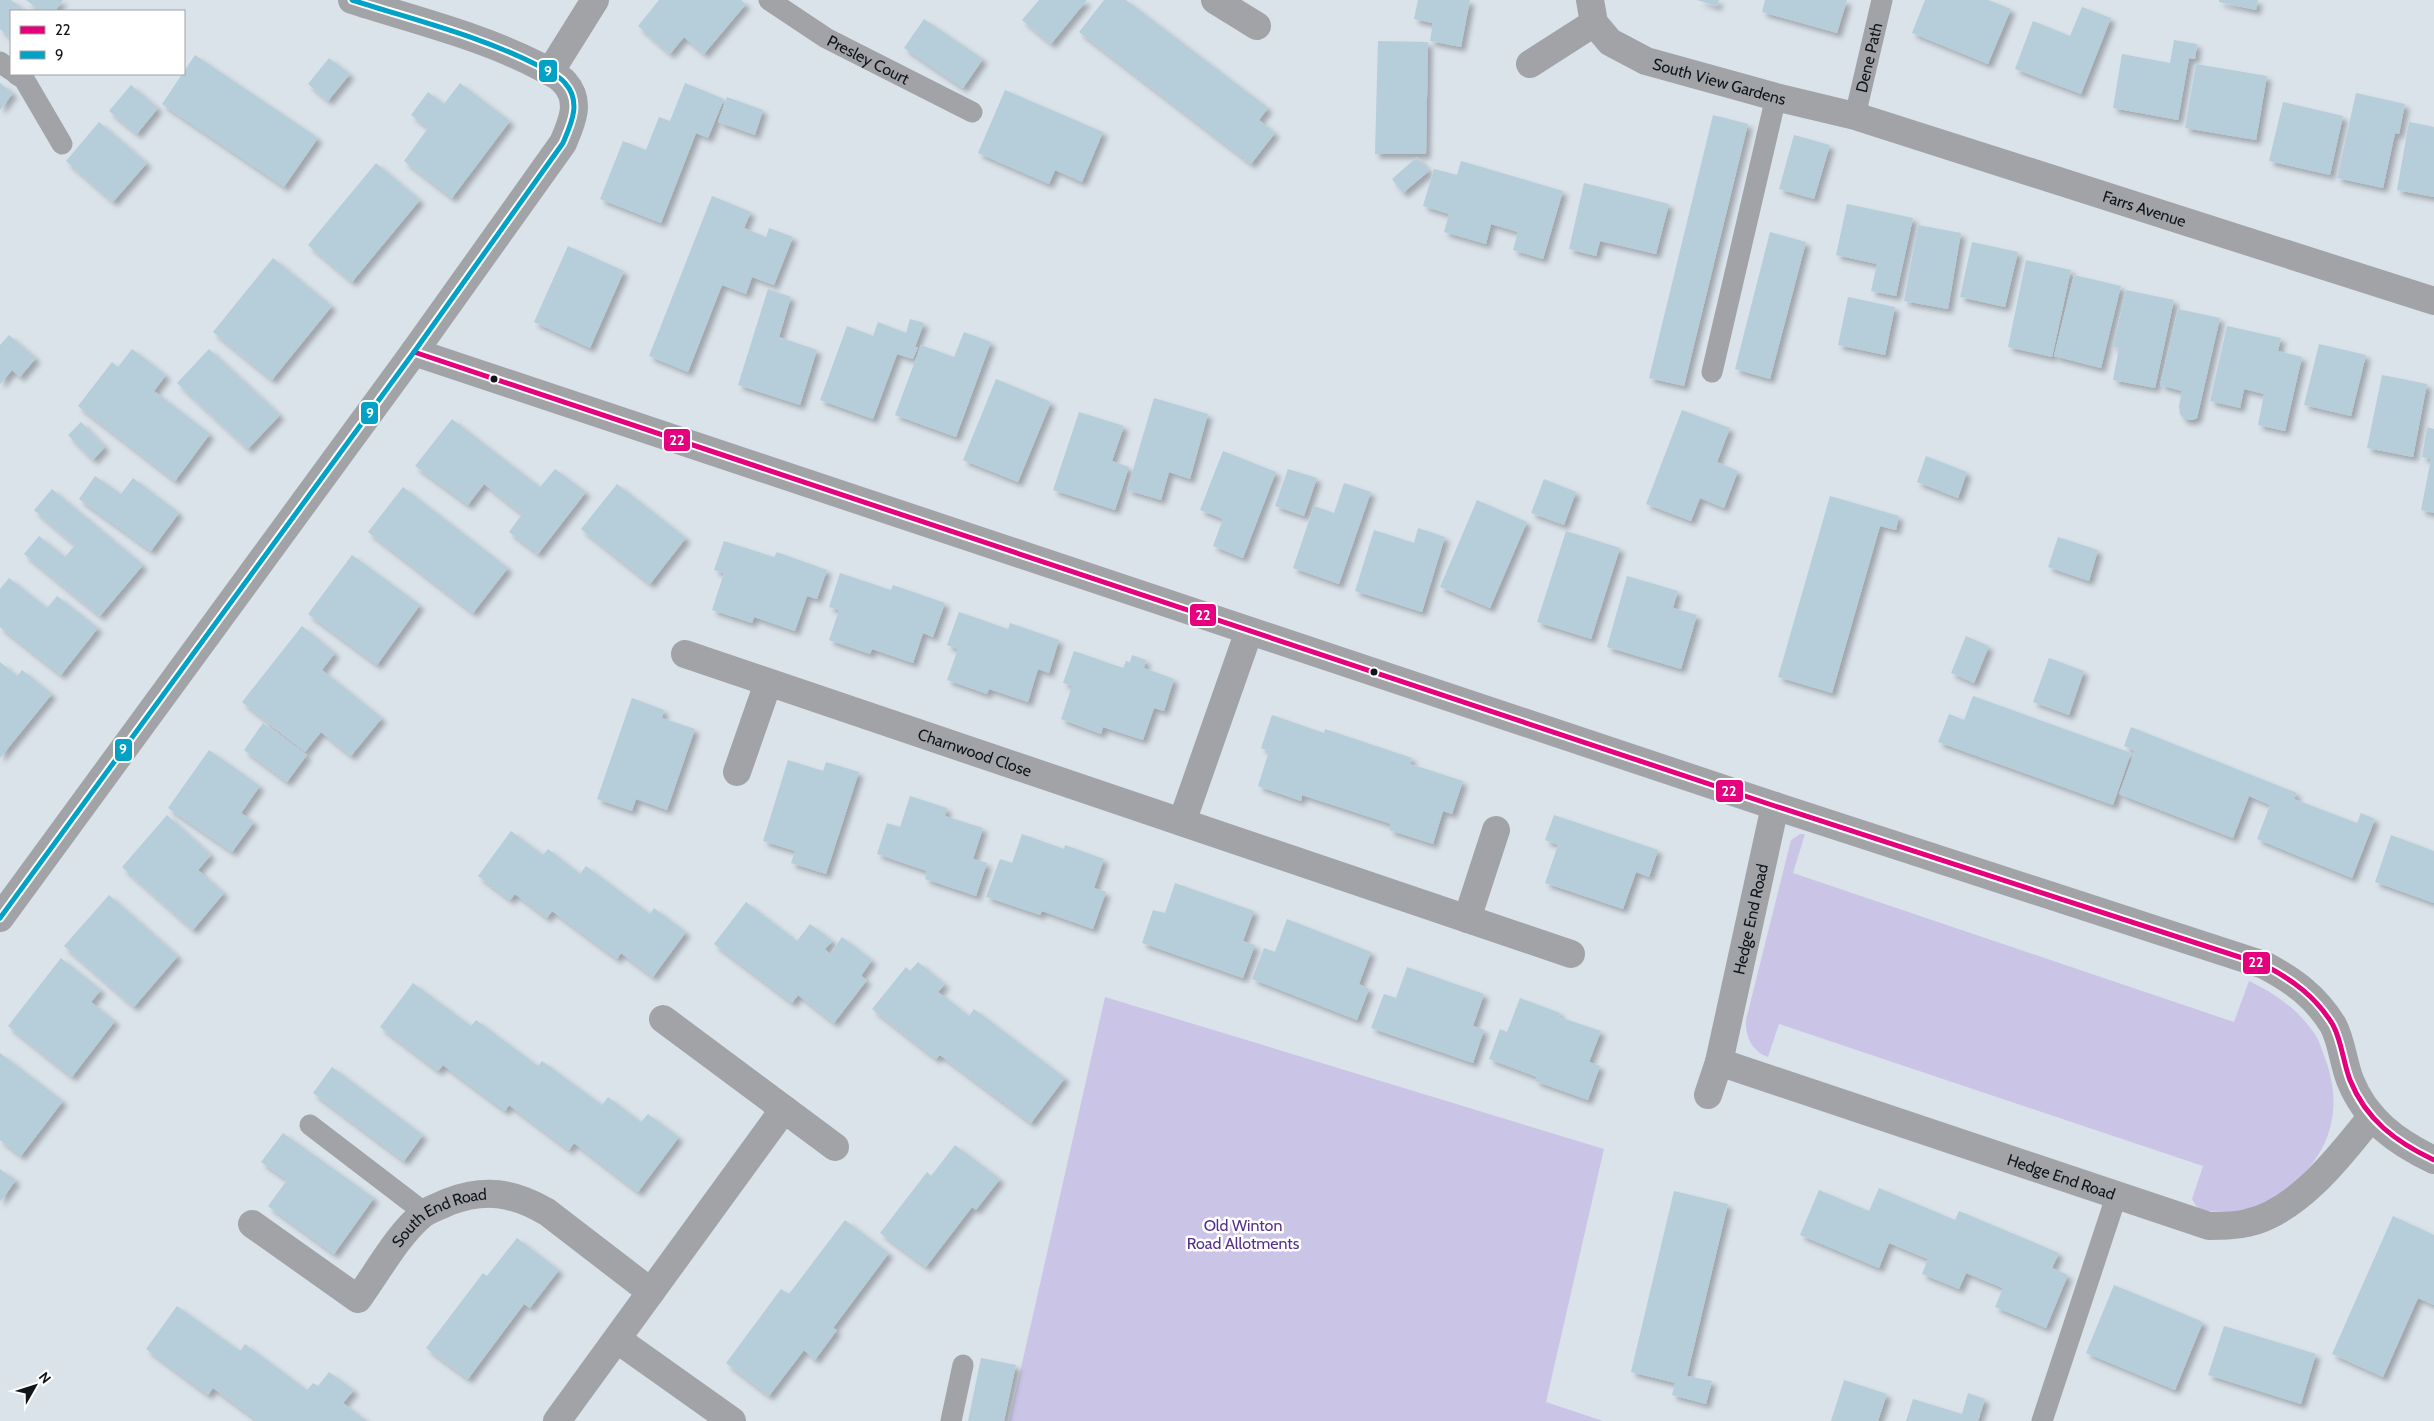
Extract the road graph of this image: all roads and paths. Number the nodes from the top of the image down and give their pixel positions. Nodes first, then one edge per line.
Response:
1 (352, 0) edge
2 (594, 0) edge
3 (768, 0) edge
4 (1882, 0) edge
5 (1224, 2) edge
6 (1592, 12) edge
7 (1257, 26) dead end
8 (1530, 64) dead end
9 (550, 72) junction
10 (18, 75) edge
11 (1776, 97) junction
12 (972, 112) dead end
13 (1855, 116) junction
14 (62, 144) dead end
15 (2434, 301) edge
16 (414, 352) junction
17 (1712, 372) dead end
18 (1249, 631) junction
19 (685, 654) dead end
20 (768, 683) junction
21 (737, 772) dead end
22 (1776, 806) junction
23 (1182, 822) junction
24 (1496, 830) dead end
25 (0, 918) edge
26 (1467, 919) junction
27 (1571, 954) dead end
28 (663, 1018) dead end
29 (1719, 1062) junction
30 (1708, 1095) dead end
31 (784, 1109) junction
32 (2372, 1116) junction
33 (310, 1125) dead end
34 (835, 1147) dead end
35 (2434, 1160) edge
36 (2117, 1194) junction
37 (425, 1213) junction
38 (252, 1224) dead end
39 (651, 1292) junction
40 (618, 1340) junction
41 (963, 1365) dead end
42 (557, 1421) edge
43 (732, 1421) edge
44 (951, 1421) edge
45 (2042, 1421) edge

1 - 9 street
2 - 9 street
3 - 12 lane, Presley Court
4 - 13 lane, Dene Path
5 - 7 street
6 - 8 street, South View Gardens
6 - 11 street, South View Gardens
9 - 16 street
10 - 14 lane
11 - 13 street, South View Gardens
11 - 17 lane
13 - 15 street, Farrs Avenue
16 - 18 street
16 - 25 street
18 - 22 street
18 - 23 street
19 - 20 street, Charnwood Close
20 - 21 street
20 - 23 street, Charnwood Close
22 - 29 street, Hedge End Road
22 - 32 street
23 - 26 street, Charnwood Close
24 - 26 street
26 - 27 street, Charnwood Close
28 - 31 street
29 - 30 street, Hedge End Road
29 - 36 street, Hedge End Road
31 - 34 street
31 - 39 street
32 - 35 street
32 - 36 street, Hedge End Road
33 - 37 lane
36 - 45 lane
37 - 38 street, South End Road
37 - 39 street, South End Road
39 - 40 street
40 - 42 street
40 - 43 street
41 - 44 lane

